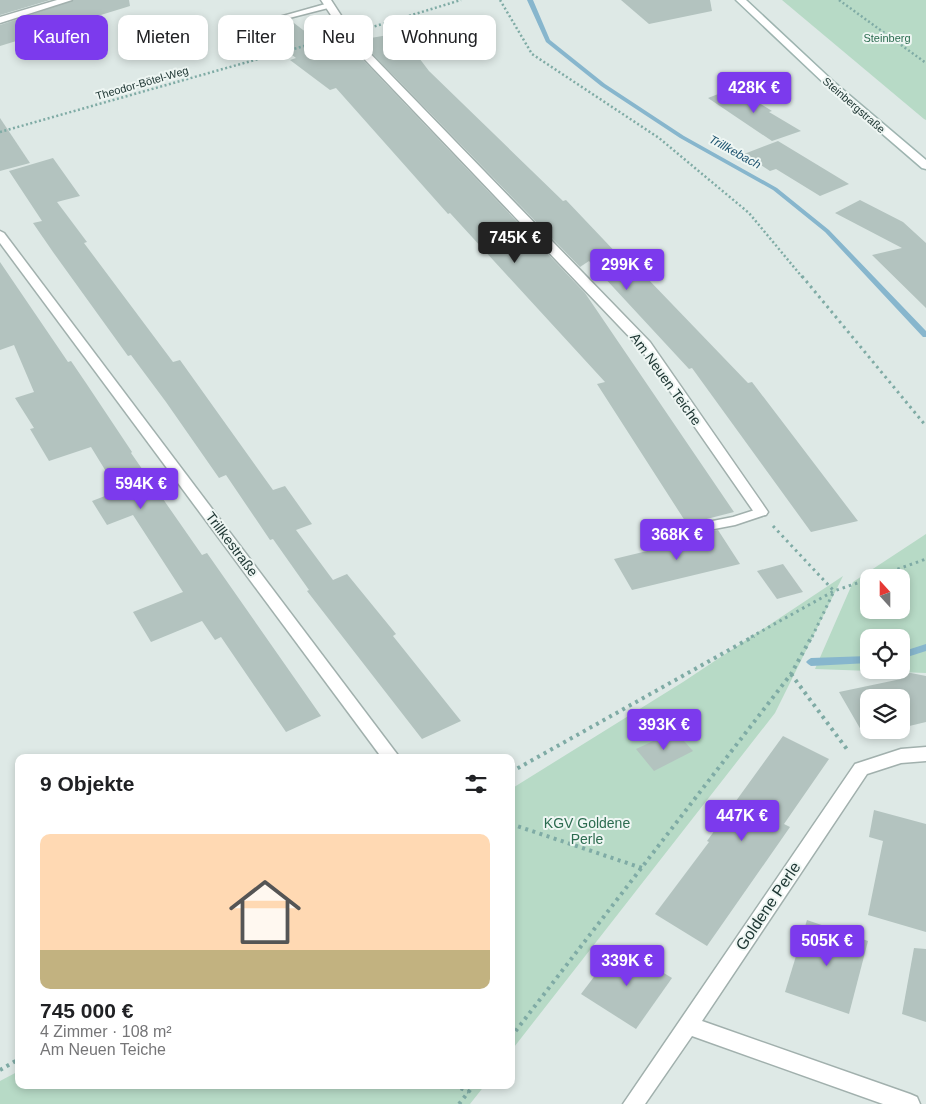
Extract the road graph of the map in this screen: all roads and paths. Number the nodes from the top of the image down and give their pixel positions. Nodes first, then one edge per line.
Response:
1 (67, 0) edge
2 (461, 0) edge
3 (500, 0) edge
4 (741, 0) edge
5 (839, 0) edge
6 (327, 3) edge
7 (288, 15) edge
8 (335, 15) edge
9 (0, 20) edge
10 (373, 26) edge
11 (304, 46) edge
12 (370, 60) edge
13 (926, 63) edge
14 (0, 132) edge
15 (926, 166) edge
16 (0, 235) edge
17 (926, 426) edge
18 (761, 512) junction
19 (672, 533) dead end
20 (926, 559) edge
21 (899, 569) edge
22 (860, 582) edge
23 (834, 591) junction
24 (792, 674) junction
25 (389, 754) edge
26 (926, 754) edge
27 (861, 769) junction
28 (515, 770) edge
29 (515, 825) edge
30 (642, 868) junction
31 (688, 1025) junction
32 (515, 1032) edge
33 (15, 1062) edge
34 (0, 1070) edge
35 (463, 1089) edge
36 (471, 1089) edge
37 (469, 1092) junction
38 (459, 1104) edge
39 (633, 1104) edge
40 (910, 1104) edge

1 - 9 street
2 - 10 path, Theodor-Bötel-Weg
3 - 17 path
4 - 15 street, Steinbergstraße
5 - 13 path
6 - 7 lane
6 - 8 street, Am Neuen Teiche
11 - 14 path, Theodor-Bötel-Weg
12 - 18 street, Am Neuen Teiche
16 - 25 street, Trillkestraße
18 - 19 lane
18 - 23 path
20 - 21 path
22 - 23 path
23 - 24 path
23 - 28 path
24 - 27 path
24 - 30 path
26 - 27 street
27 - 31 street, Goldene Perle
29 - 30 path
30 - 32 path
31 - 39 street, Goldene Perle
31 - 40 street
33 - 34 path
35 - 37 path
36 - 37 path
37 - 38 path

